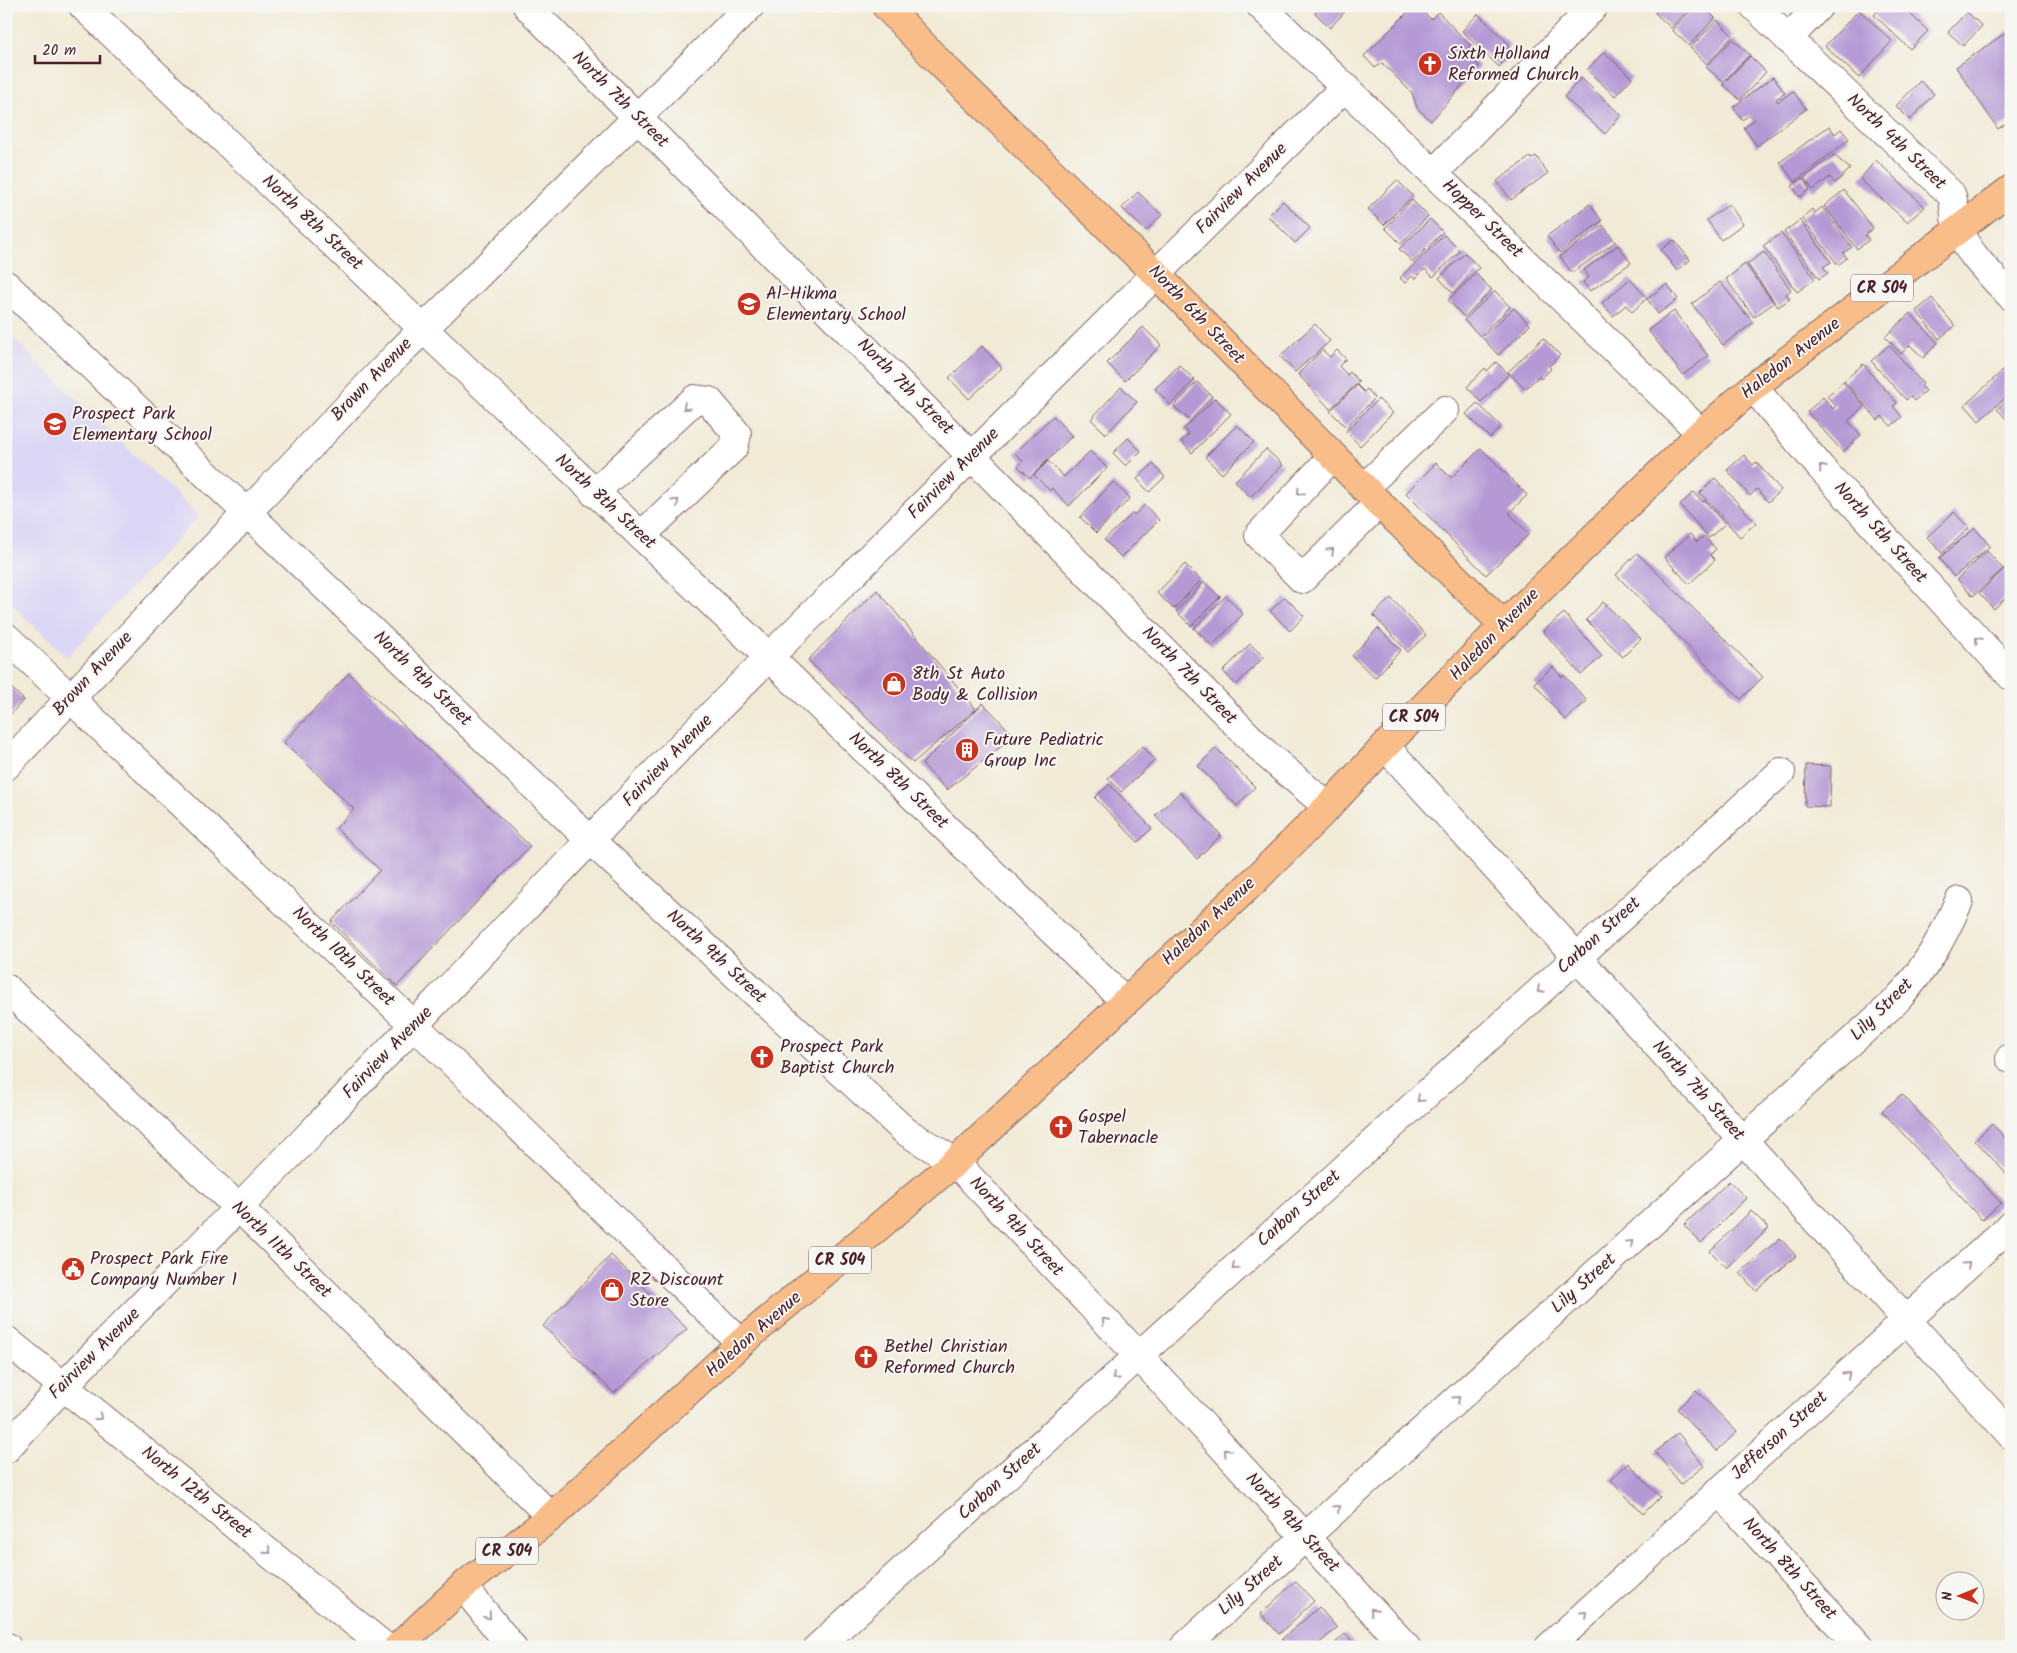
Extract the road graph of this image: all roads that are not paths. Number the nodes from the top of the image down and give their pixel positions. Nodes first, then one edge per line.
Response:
1 (82, 6) edge
2 (527, 6) edge
3 (750, 6) edge
4 (886, 6) edge
5 (1261, 6) edge
6 (1594, 6) edge
7 (1754, 6) edge
8 (1819, 6) edge
9 (1788, 39) junction
10 (1345, 87) junction
11 (638, 118) junction
12 (1434, 173) junction
13 (2011, 189) edge
14 (1958, 229) junction
15 (1157, 275) junction
16 (6, 284) edge
17 (2011, 296) edge
18 (424, 328) junction
19 (1753, 387) junction
20 (1445, 410) dead end
21 (1701, 433) junction
22 (973, 456) junction
23 (1333, 456) junction
24 (594, 492) junction
25 (1372, 496) junction
26 (246, 512) junction
27 (641, 536) junction
28 (1505, 626) junction
29 (6, 637) edge
30 (770, 657) junction
31 (2011, 676) edge
32 (70, 698) junction
33 (1385, 746) junction
34 (6, 766) edge
35 (1781, 772) dead end
36 (1328, 807) junction
37 (590, 840) junction
38 (1958, 901) dead end
39 (1576, 957) junction
40 (6, 988) edge
41 (1125, 1001) junction
42 (414, 1025) junction
43 (1742, 1140) junction
44 (955, 1162) junction
45 (239, 1208) junction
46 (2011, 1225) edge
47 (1906, 1320) junction
48 (6, 1340) edge
49 (741, 1344) junction
50 (1139, 1356) junction
51 (61, 1386) junction
52 (2011, 1436) edge
53 (6, 1449) edge
54 (1719, 1491) junction
55 (551, 1517) junction
56 (1305, 1537) junction
57 (463, 1586) junction
58 (385, 1647) edge
59 (398, 1647) edge
60 (512, 1647) edge
61 (818, 1647) edge
62 (1184, 1647) edge
63 (1406, 1647) edge
64 (1549, 1647) edge
65 (1859, 1647) edge

1 - 18 street, North 8th Street
2 - 11 street, North 7th Street
3 - 11 street, Brown Avenue
4 - 15 main road, North 6th Street
5 - 10 street, Hopper Street
6 - 12 street
7 - 9 street, North 4th Street
8 - 9 street
9 - 14 street, North 4th Street
10 - 12 street, Hopper Street
10 - 15 street, Fairview Avenue
11 - 18 street, Brown Avenue
11 - 22 street, North 7th Street
12 - 21 street, Hopper Street
13 - 14 main road, Haledon Avenue / CR 504
14 - 17 street, North 4th Street
14 - 19 main road, Haledon Avenue / CR 504
15 - 22 street, Fairview Avenue
15 - 23 main road, North 6th Street
16 - 26 street, North 9th Street
18 - 24 street, North 8th Street
18 - 26 street, Brown Avenue
19 - 21 main road, Haledon Avenue / CR 504
31 -> 19 street, North 5th Street
20 - 25 street
21 - 28 main road, Haledon Avenue / CR 504
22 - 30 street, Fairview Avenue
22 - 36 street, North 7th Street
23 - 25 main road, North 6th Street
23 -> 25 street
24 - 27 street, North 8th Street
27 -> 24 street
25 - 28 main road, North 6th Street
26 - 32 street, Brown Avenue
26 - 37 street, North 9th Street
27 - 30 street, North 8th Street
28 - 33 main road, Haledon Avenue / CR 504
29 - 32 street, North 10th Street
30 - 37 street, Fairview Avenue
30 - 41 street, North 8th Street
32 - 34 street, Brown Avenue
32 - 42 street, North 10th Street
33 - 36 main road, Haledon Avenue / CR 504
33 - 39 street, North 7th Street
35 - 39 street, Carbon Street
36 - 41 main road, Haledon Avenue / CR 504
37 - 42 street, Fairview Avenue
37 - 44 street, North 9th Street
38 - 43 street, Lily Street
39 - 43 street, North 7th Street
39 -> 50 street, Carbon Street
40 - 45 street, North 11th Street
41 - 44 main road, Haledon Avenue / CR 504
42 - 45 street, Fairview Avenue
42 - 49 street, North 10th Street
43 - 47 street, North 7th Street
56 -> 43 street, Lily Street
44 - 49 main road, Haledon Avenue / CR 504
50 -> 44 street, North 9th Street
45 - 51 street, Fairview Avenue
45 - 55 street, North 11th Street
47 -> 46 street, Jefferson Street
47 - 52 street, North 7th Street
54 -> 47 street, Jefferson Street
48 - 51 street, North 12th Street
49 - 55 main road, Haledon Avenue / CR 504
56 -> 50 street, North 9th Street
50 -> 61 street, Carbon Street
51 - 53 street, Fairview Avenue
51 -> 58 street, North 12th Street
64 -> 54 street, Jefferson Street
54 - 65 street, North 8th Street
55 - 57 main road, Haledon Avenue / CR 504
56 - 62 street, Lily Street
63 -> 56 street, North 9th Street
57 - 59 main road, Haledon Avenue / CR 504
57 -> 60 street

